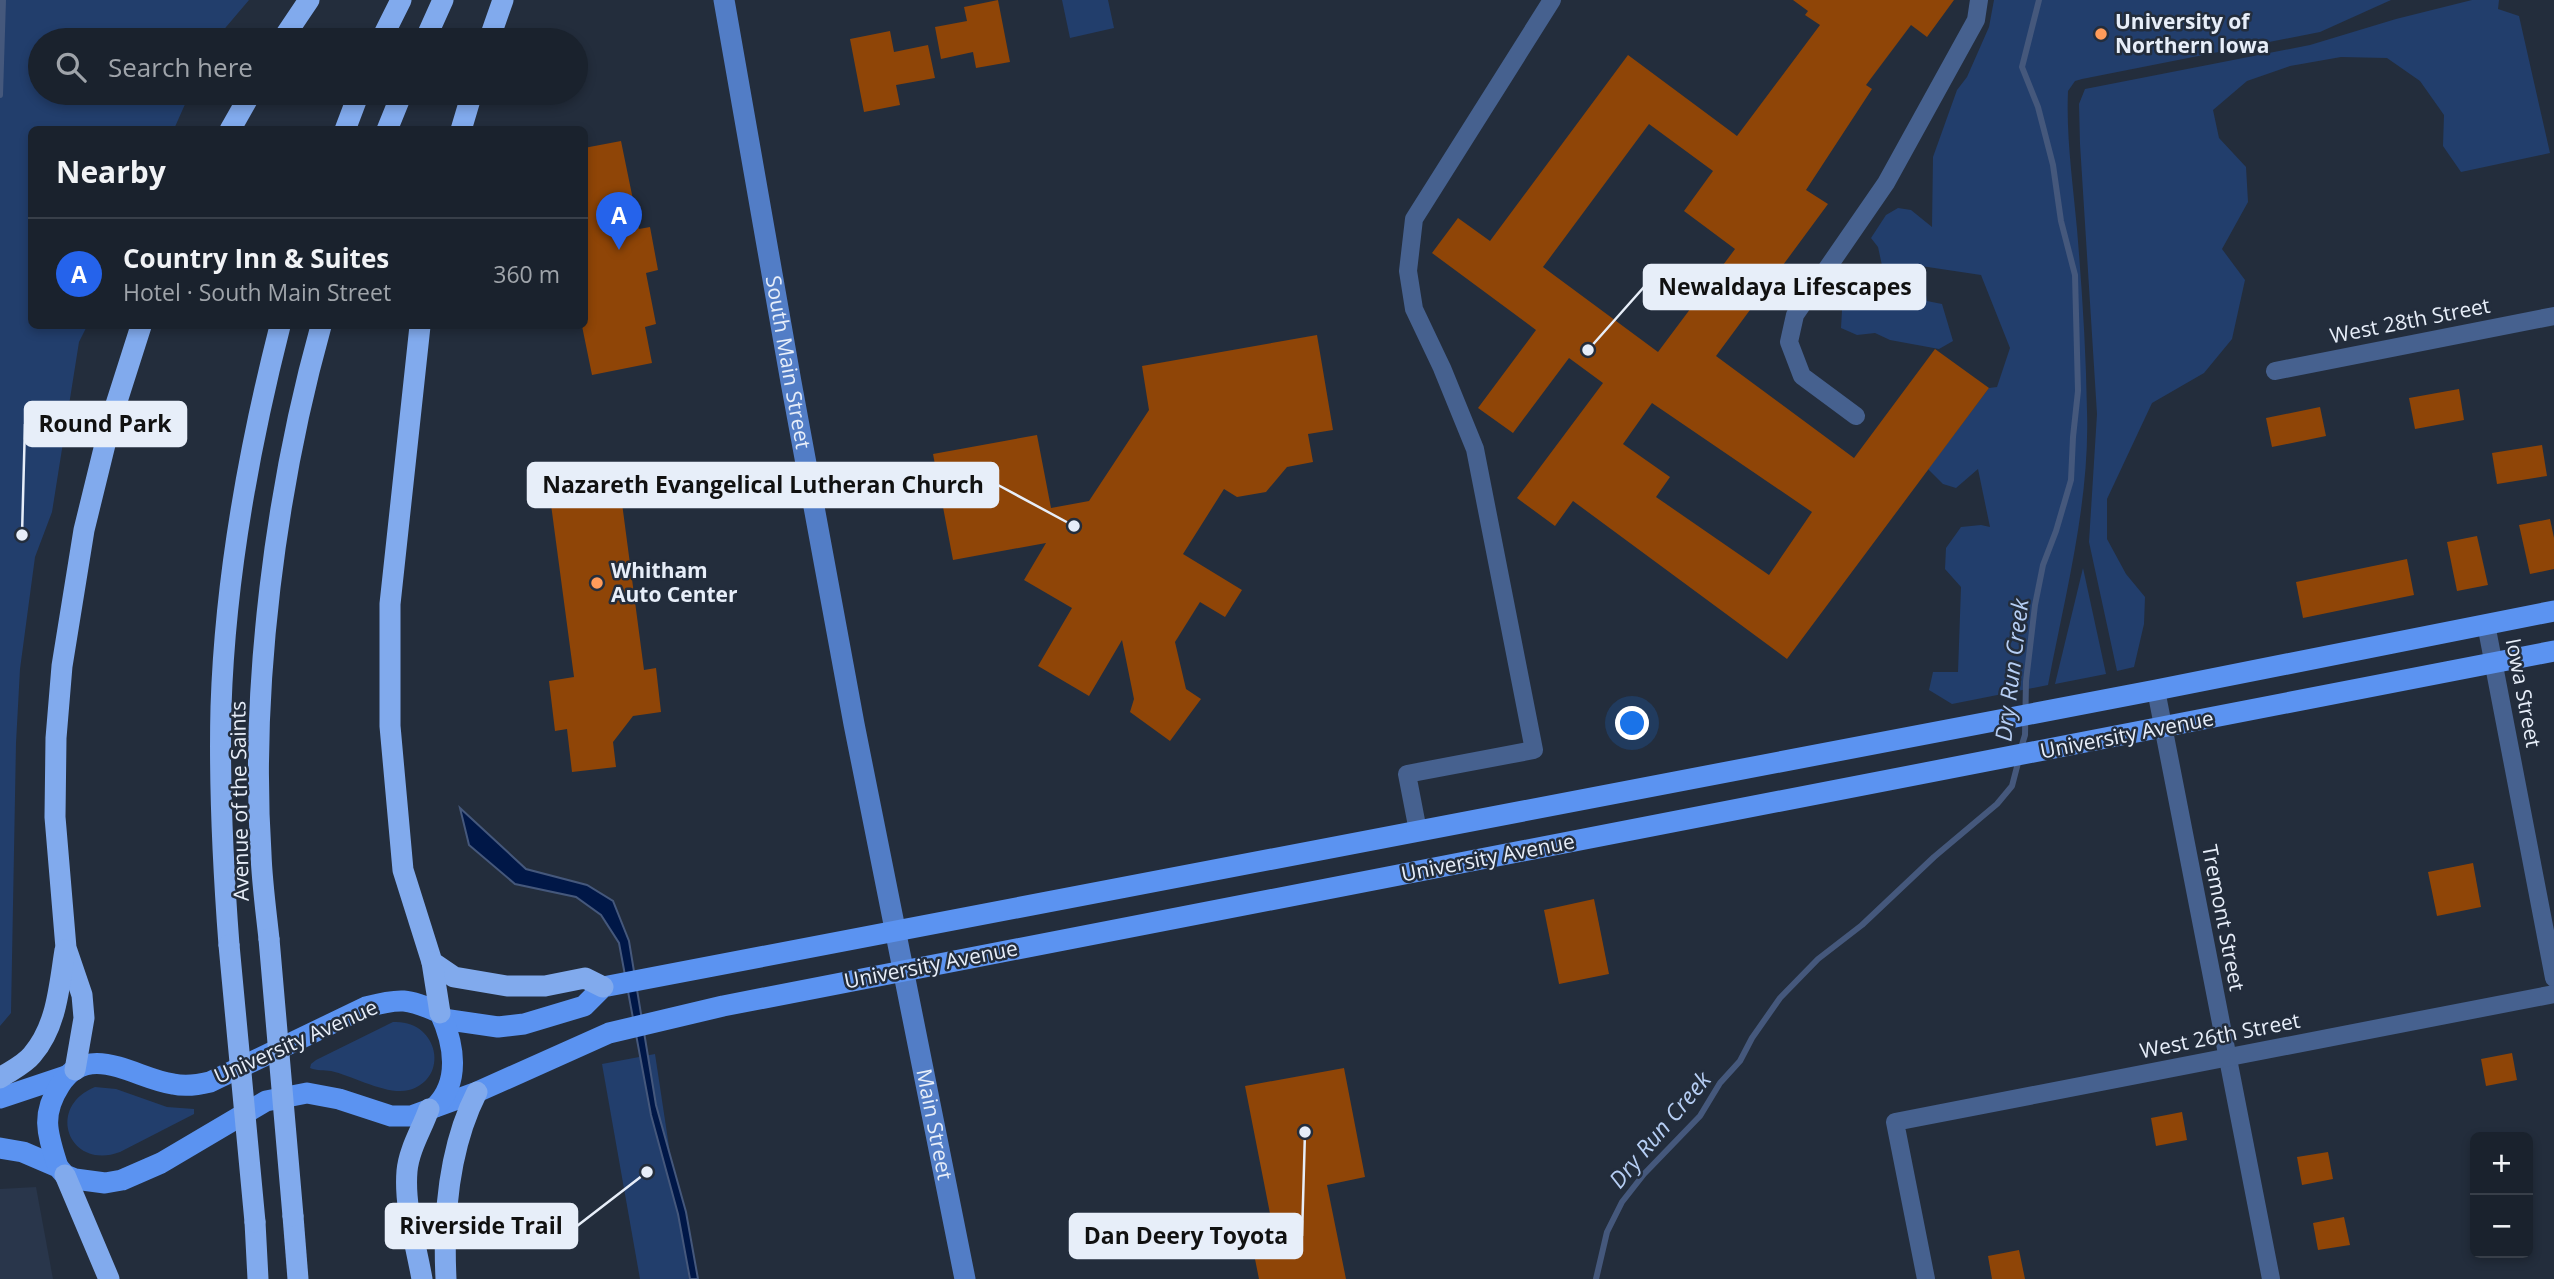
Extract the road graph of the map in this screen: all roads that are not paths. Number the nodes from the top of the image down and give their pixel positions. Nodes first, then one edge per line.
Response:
1 (309, 0) edge
2 (401, 0) edge
3 (443, 0) edge
4 (503, 0) edge
5 (724, 0) edge
6 (1552, 0) edge
7 (1979, 0) edge
8 (290, 28) edge
9 (387, 28) edge
10 (430, 28) edge
11 (493, 28) edge
12 (244, 105) edge
13 (354, 105) edge
14 (397, 105) edge
15 (468, 105) edge
16 (232, 126) edge
17 (347, 126) edge
18 (389, 126) edge
19 (462, 126) edge
20 (2554, 316) edge
21 (140, 329) edge
22 (280, 329) edge
23 (320, 329) edge
24 (420, 329) edge
25 (2275, 371) dead end
26 (1856, 416) dead end
27 (2554, 611) edge
28 (2486, 624) junction
29 (2554, 651) edge
30 (2494, 662) junction
31 (2157, 690) junction
32 (2164, 728) junction
33 (1418, 831) junction
34 (895, 930) junction
35 (66, 948) junction
36 (432, 962) junction
37 (903, 970) junction
38 (2554, 978) edge
39 (603, 987) junction
40 (2554, 994) edge
41 (442, 1016) junction
42 (2228, 1058) junction
43 (70, 1073) junction
44 (0, 1078) edge
45 (477, 1092) junction
46 (0, 1098) edge
47 (432, 1108) junction
48 (0, 1148) edge
49 (61, 1171) junction
50 (109, 1279) edge
51 (258, 1279) edge
52 (298, 1279) edge
53 (422, 1279) edge
54 (446, 1279) edge
55 (965, 1279) edge
56 (1926, 1279) edge
57 (2271, 1279) edge

1 - 8 highway
2 - 9 highway
3 - 10 highway
4 - 11 highway
5 - 34 street, South Main Street
6 - 33 street
7 - 26 street
12 - 16 highway
13 - 17 highway
14 - 18 highway
15 - 19 highway
20 - 25 street, West 28th Street
21 - 35 highway
22 - 51 highway, Avenue of the Saints, bridge
23 - 52 highway, Avenue of the Saints, bridge
24 - 36 highway
27 - 28 main road, University Avenue
28 - 30 street, Iowa Street
28 - 31 main road, University Avenue
29 - 30 main road, University Avenue
30 - 32 main road, University Avenue
30 - 38 street, Iowa Street
31 - 32 street, Tremont Street
31 - 33 main road, University Avenue
32 - 37 main road, University Avenue
32 - 42 street, Tremont Street
33 - 34 main road, University Avenue
34 - 37 street, South Main Street
34 - 39 main road, University Avenue
35 - 43 highway
35 - 44 highway
36 - 39 highway
36 - 41 highway
37 - 45 main road, University Avenue
37 - 55 street, Main Street
39 - 41 main road, University Avenue
40 - 42 street, West 26th Street
41 - 43 main road, University Avenue
41 - 47 main road
42 - 56 street, West 26th Street
42 - 57 street, Tremont Street
43 - 46 main road, University Avenue
43 - 49 main road
45 - 47 main road, University Avenue
45 - 54 highway
47 - 49 main road, University Avenue
47 - 53 highway
48 - 49 main road, University Avenue
49 - 50 highway

